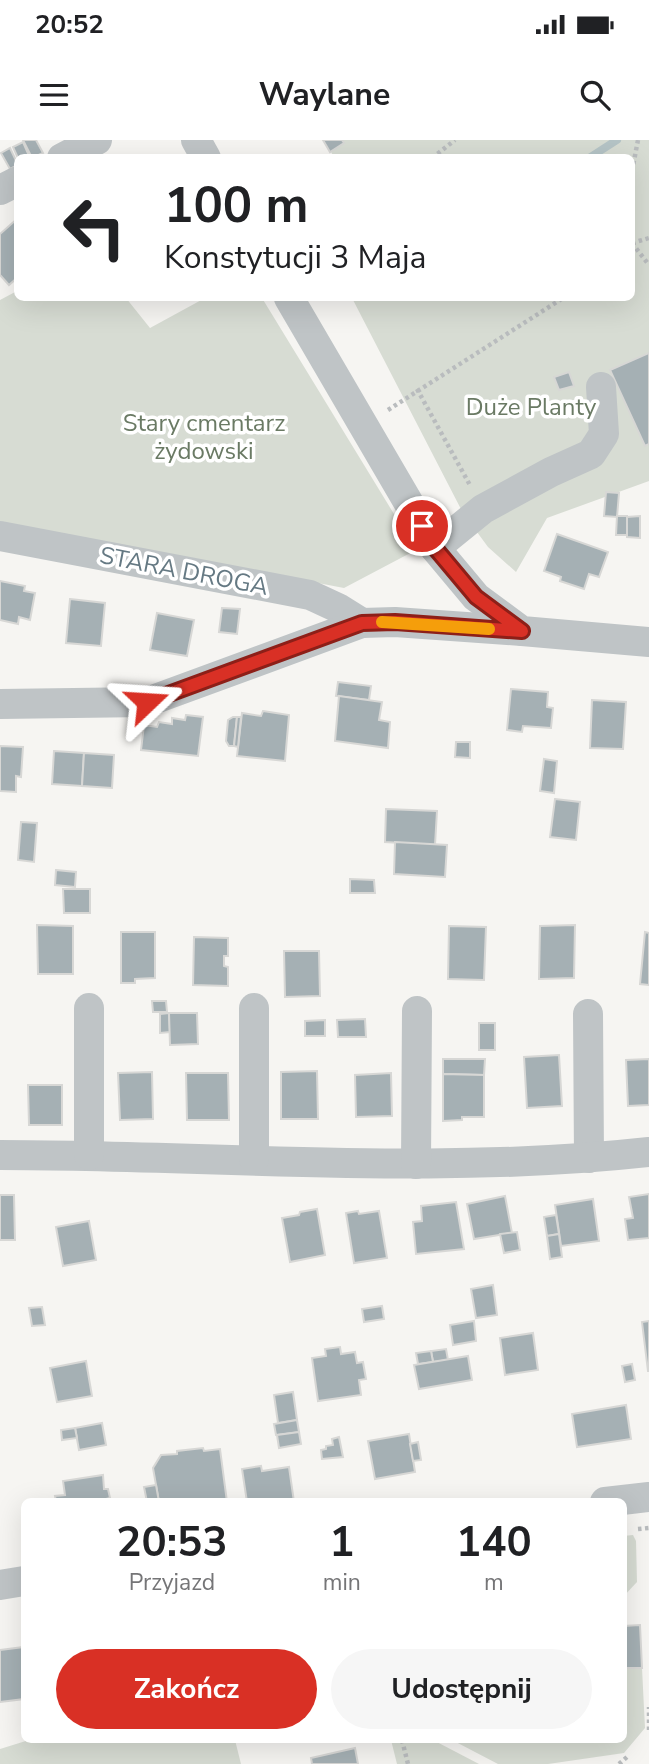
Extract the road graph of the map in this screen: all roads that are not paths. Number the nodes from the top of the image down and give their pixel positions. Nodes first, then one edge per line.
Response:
1 (96, 140) edge
2 (70, 154) edge
3 (291, 301) edge
4 (601, 387) dead end
5 (0, 536) edge
6 (435, 548) junction
7 (362, 623) junction
8 (522, 631) junction
9 (649, 642) edge
10 (0, 704) edge
11 (254, 1007) dead end
12 (89, 1008) dead end
13 (417, 1011) dead end
14 (588, 1014) dead end
15 (649, 1152) edge
16 (0, 1155) edge
17 (89, 1155) junction
18 (589, 1158) junction
19 (254, 1159) junction
20 (416, 1164) junction
21 (649, 1497) edge
22 (627, 1500) edge
23 (21, 1582) edge
24 (0, 1585) edge

1 - 2 street
3 - 6 street
4 - 6 street
5 - 7 street, STARA DROGA
6 - 8 street
7 - 8 street
7 - 10 street
8 - 9 street
11 - 19 street
12 - 17 street
13 - 20 street
14 - 18 street
15 - 18 street
16 - 17 street
17 - 19 street
18 - 20 street
19 - 20 street
21 - 22 street
23 - 24 street

